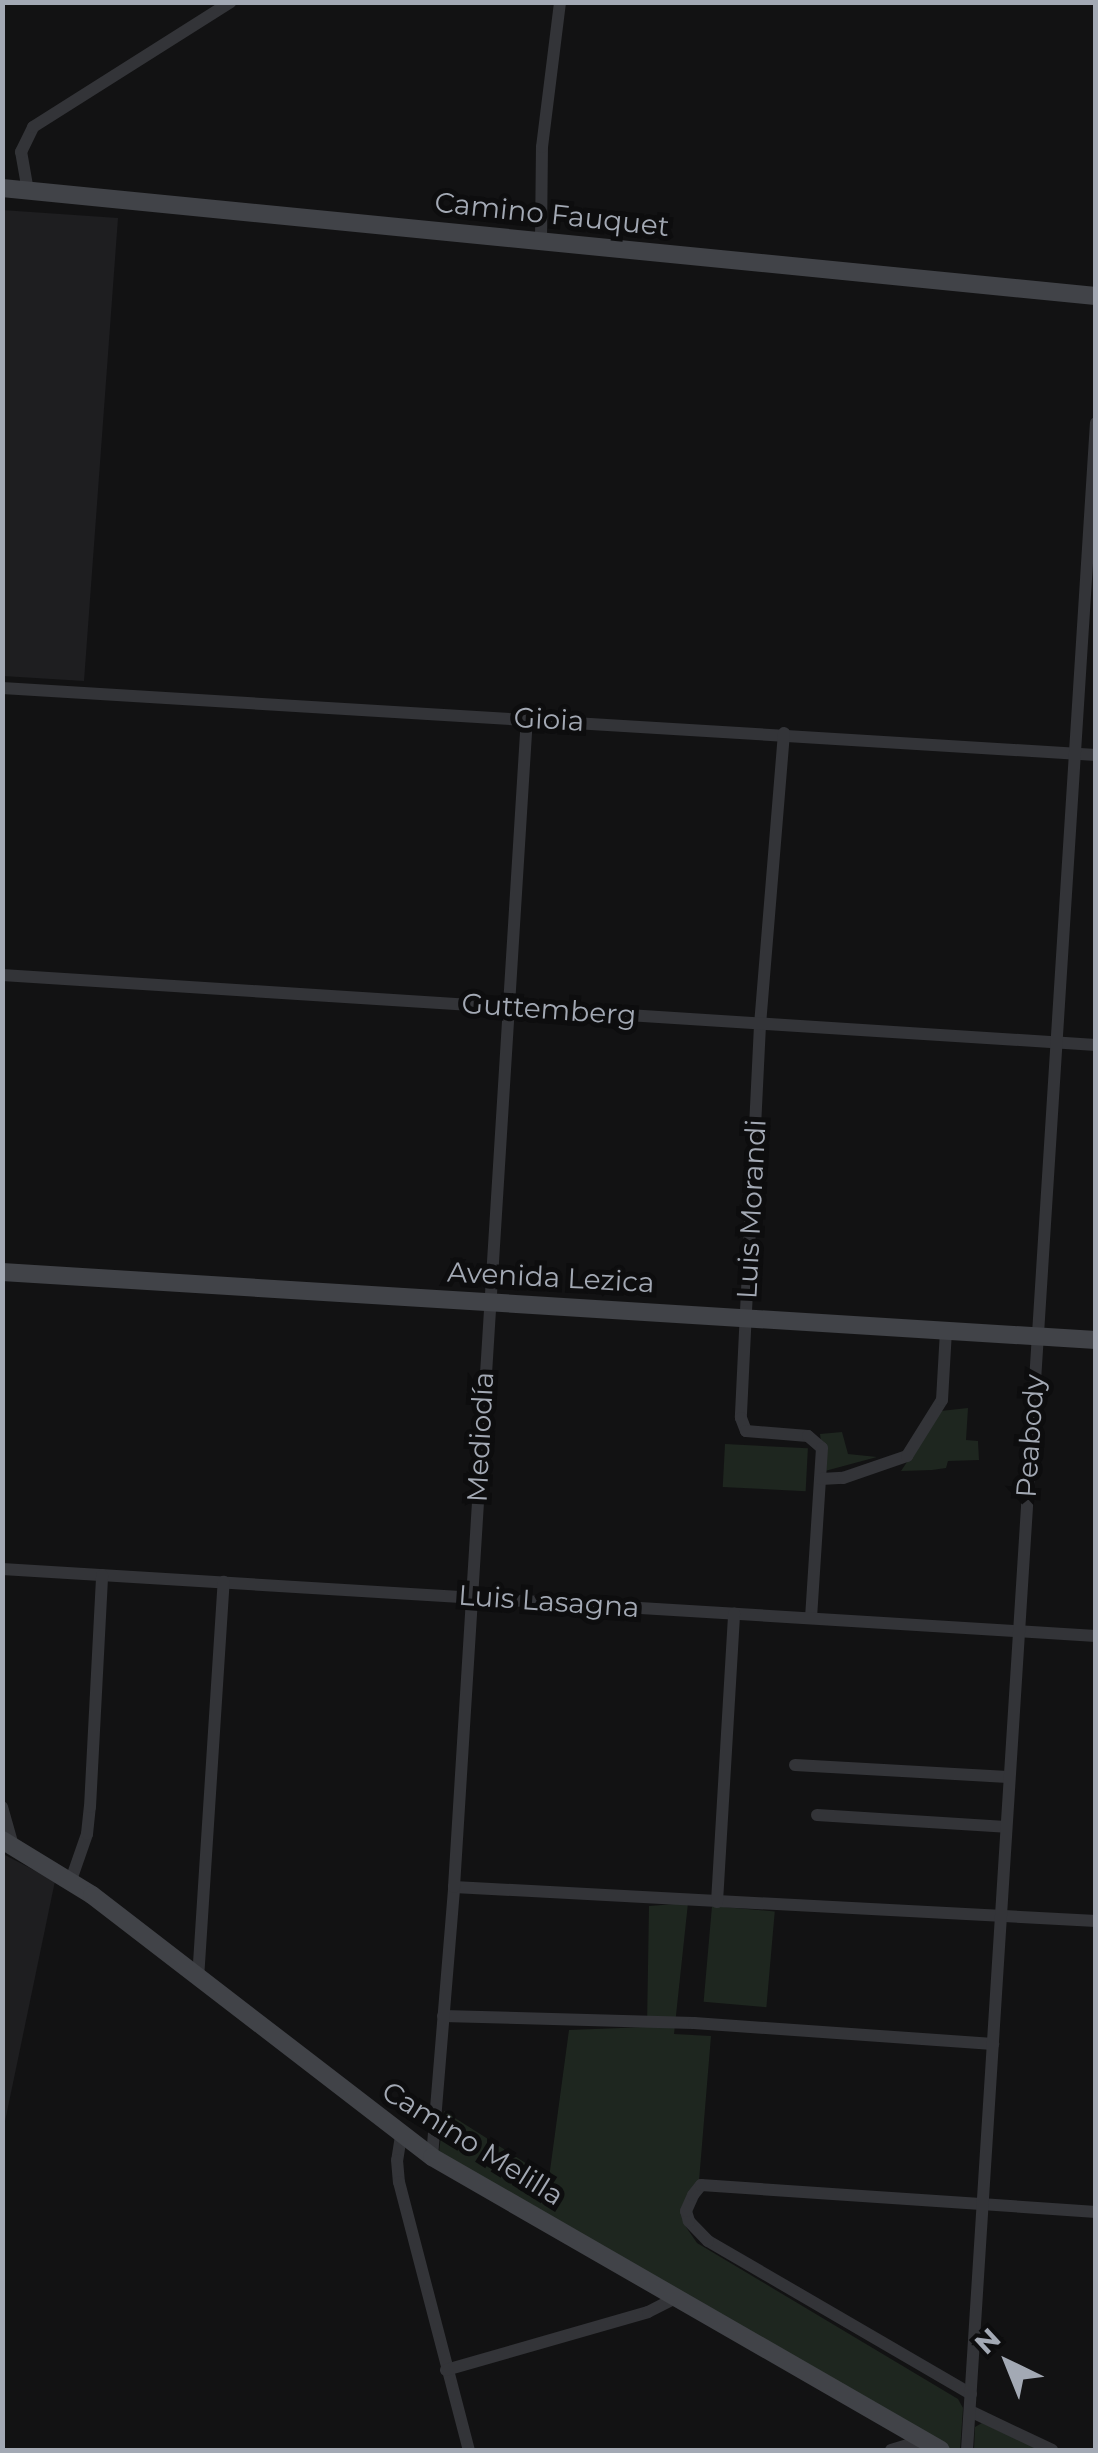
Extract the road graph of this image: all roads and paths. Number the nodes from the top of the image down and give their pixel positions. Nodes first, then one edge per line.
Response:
1 (231, 2) edge
2 (560, 2) edge
3 (2, 188) edge
4 (28, 191) junction
5 (541, 240) junction
6 (1096, 296) edge
7 (1096, 422) edge
8 (2, 688) edge
9 (527, 718) junction
10 (784, 733) junction
11 (1075, 754) junction
12 (1096, 755) edge
13 (2, 975) edge
14 (506, 1006) junction
15 (760, 1025) junction
16 (1054, 1042) junction
17 (1096, 1045) edge
18 (2, 1272) edge
19 (488, 1300) junction
20 (745, 1316) junction
21 (946, 1330) junction
22 (1037, 1336) junction
23 (1096, 1340) edge
24 (821, 1479) junction
25 (2, 1569) edge
26 (102, 1575) junction
27 (224, 1582) junction
28 (470, 1596) junction
29 (734, 1613) junction
30 (812, 1618) junction
31 (1018, 1631) junction
32 (1096, 1636) edge
33 (795, 1765) dead end
34 (1008, 1778) junction
35 (2, 1807) edge
36 (817, 1815) dead end
37 (1006, 1827) junction
38 (8, 1843) edge
39 (71, 1880) junction
40 (454, 1886) junction
41 (716, 1902) junction
42 (1000, 1916) junction
43 (1096, 1920) edge
44 (198, 1979) junction
45 (444, 2016) junction
46 (993, 2044) junction
47 (402, 2136) junction
48 (432, 2156) junction
49 (982, 2206) junction
50 (1096, 2212) edge
51 (675, 2298) junction
52 (446, 2370) junction
53 (971, 2394) junction
54 (970, 2411) junction
55 (921, 2441) junction
56 (468, 2450) edge
57 (891, 2450) edge
58 (941, 2450) edge
59 (967, 2450) edge
60 (1052, 2450) edge

1 - 4 street
2 - 5 street
3 - 4 street, Camino Fauquet
4 - 5 street, Camino Fauquet
5 - 6 street, Camino Fauquet
7 - 11 street, Peabody
8 - 9 street, Gioia
9 - 10 street, Gioia
9 - 14 street, Mediodía
10 - 11 street, Gioia
10 - 15 street, Luis Morandi
11 - 12 street, Gioia
11 - 16 street, Peabody
13 - 14 street, Guttemberg
14 - 15 street, Guttemberg
14 - 19 street, Mediodía
15 - 16 street, Guttemberg
15 - 20 street, Luis Morandi
16 - 17 street, Guttemberg
16 - 22 street, Peabody
18 - 19 street, Avenida Lezica
19 - 20 street, Avenida Lezica
19 - 28 street, Mediodía
20 - 21 street, Avenida Lezica
20 - 24 street, Luis Morandi
21 - 22 street, Avenida Lezica
21 - 24 street
22 - 23 street, Avenida Lezica
22 - 31 street, Peabody
24 - 30 street, Luis Morandi
25 - 26 street, Luis Lasagna
26 - 27 street, Luis Lasagna
26 - 39 street
27 - 28 street, Luis Lasagna
27 - 44 street
28 - 29 street, Luis Lasagna
28 - 40 street, Mediodía
29 - 30 street, Luis Lasagna
29 - 41 street
30 - 31 street, Luis Lasagna
31 - 32 street, Luis Lasagna
31 - 34 street, Peabody
33 - 34 street
34 - 37 street, Peabody
35 - 38 street
36 - 37 street
37 - 42 street, Peabody
38 - 39 street, Camino Melilla
39 - 44 street, Camino Melilla
40 - 41 street
40 - 45 street, Mediodía
41 - 42 street
42 - 43 street
42 - 46 street, Peabody
44 - 47 street, Camino Melilla
45 - 46 street
45 - 48 street, Mediodía
46 - 49 street, Peabody
47 - 48 street, Camino Melilla
47 - 52 street
48 - 51 street, Camino Melilla
49 - 50 street
49 - 53 street, Peabody
49 - 53 street
51 - 52 street
51 - 55 street, Camino Melilla
52 - 56 street
53 - 54 street, Peabody
54 - 59 street, Peabody
54 - 60 street
55 - 57 street
55 - 58 street, Camino Melilla

